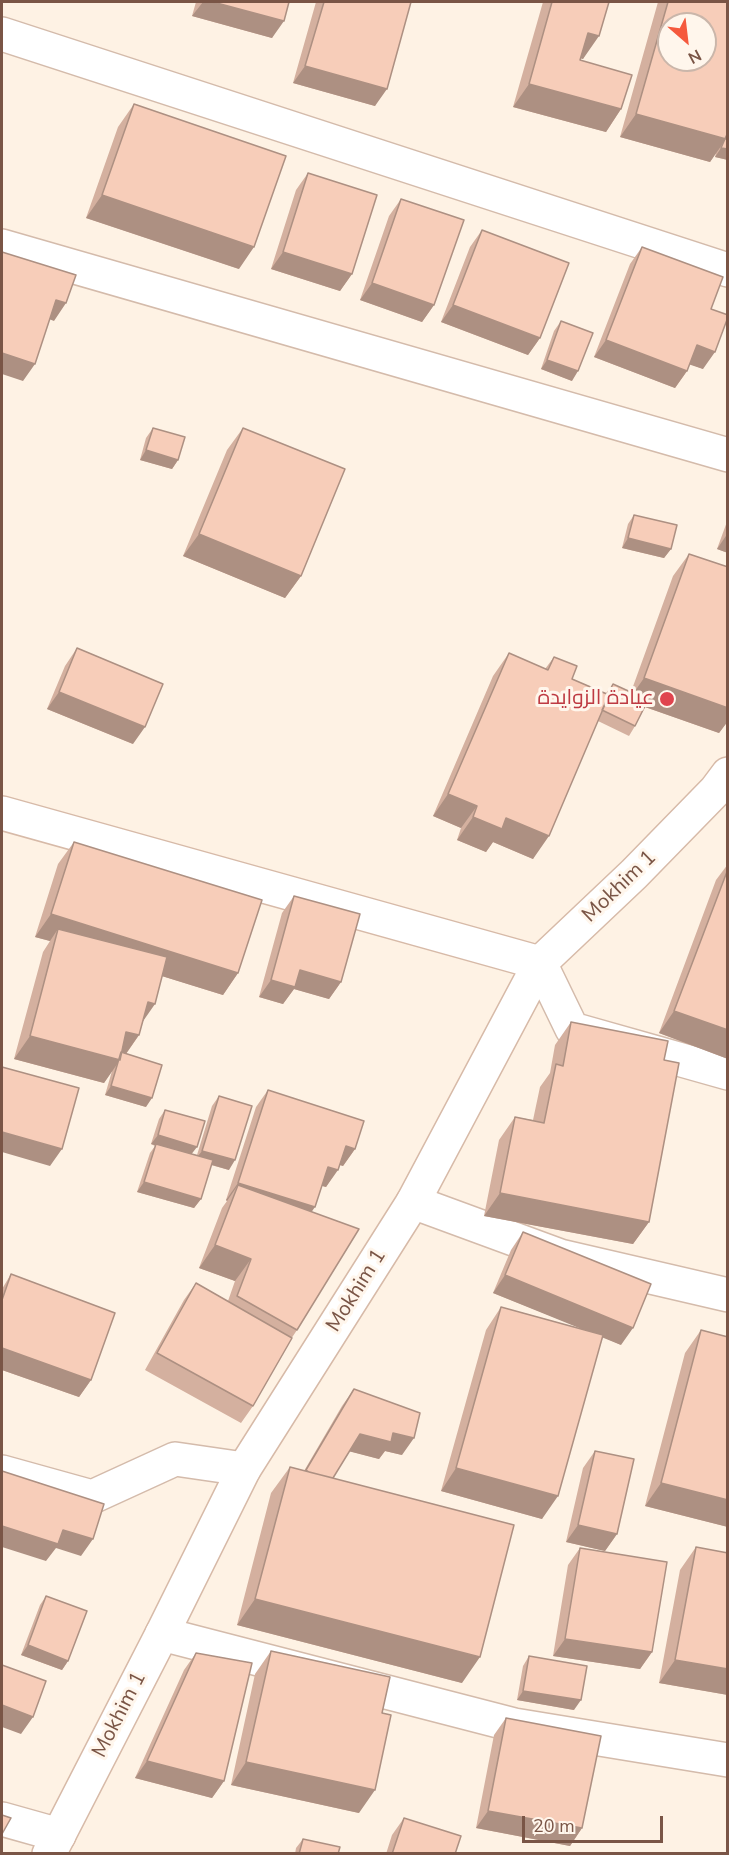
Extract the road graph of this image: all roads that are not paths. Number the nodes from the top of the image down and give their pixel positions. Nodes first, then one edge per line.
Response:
1 (2, 34) edge
2 (2, 246) edge
3 (728, 270) edge
4 (728, 455) edge
5 (728, 774) edge
6 (2, 813) edge
7 (540, 963) junction
8 (728, 1073) edge
9 (413, 1202) junction
10 (728, 1295) edge
11 (244, 1469) junction
12 (2, 1472) edge
13 (162, 1634) junction
14 (728, 1760) edge
15 (2, 1819) edge
16 (54, 1844) edge

1 - 3 street
2 - 4 street
5 - 7 street, Mokhim 1
6 - 7 street
7 - 8 street
7 - 9 street, Mokhim 1
9 - 10 street
9 - 11 street, Mokhim 1
11 - 12 street
11 - 13 street, Mokhim 1
13 - 14 street
13 - 16 street, Mokhim 1
15 - 16 street

